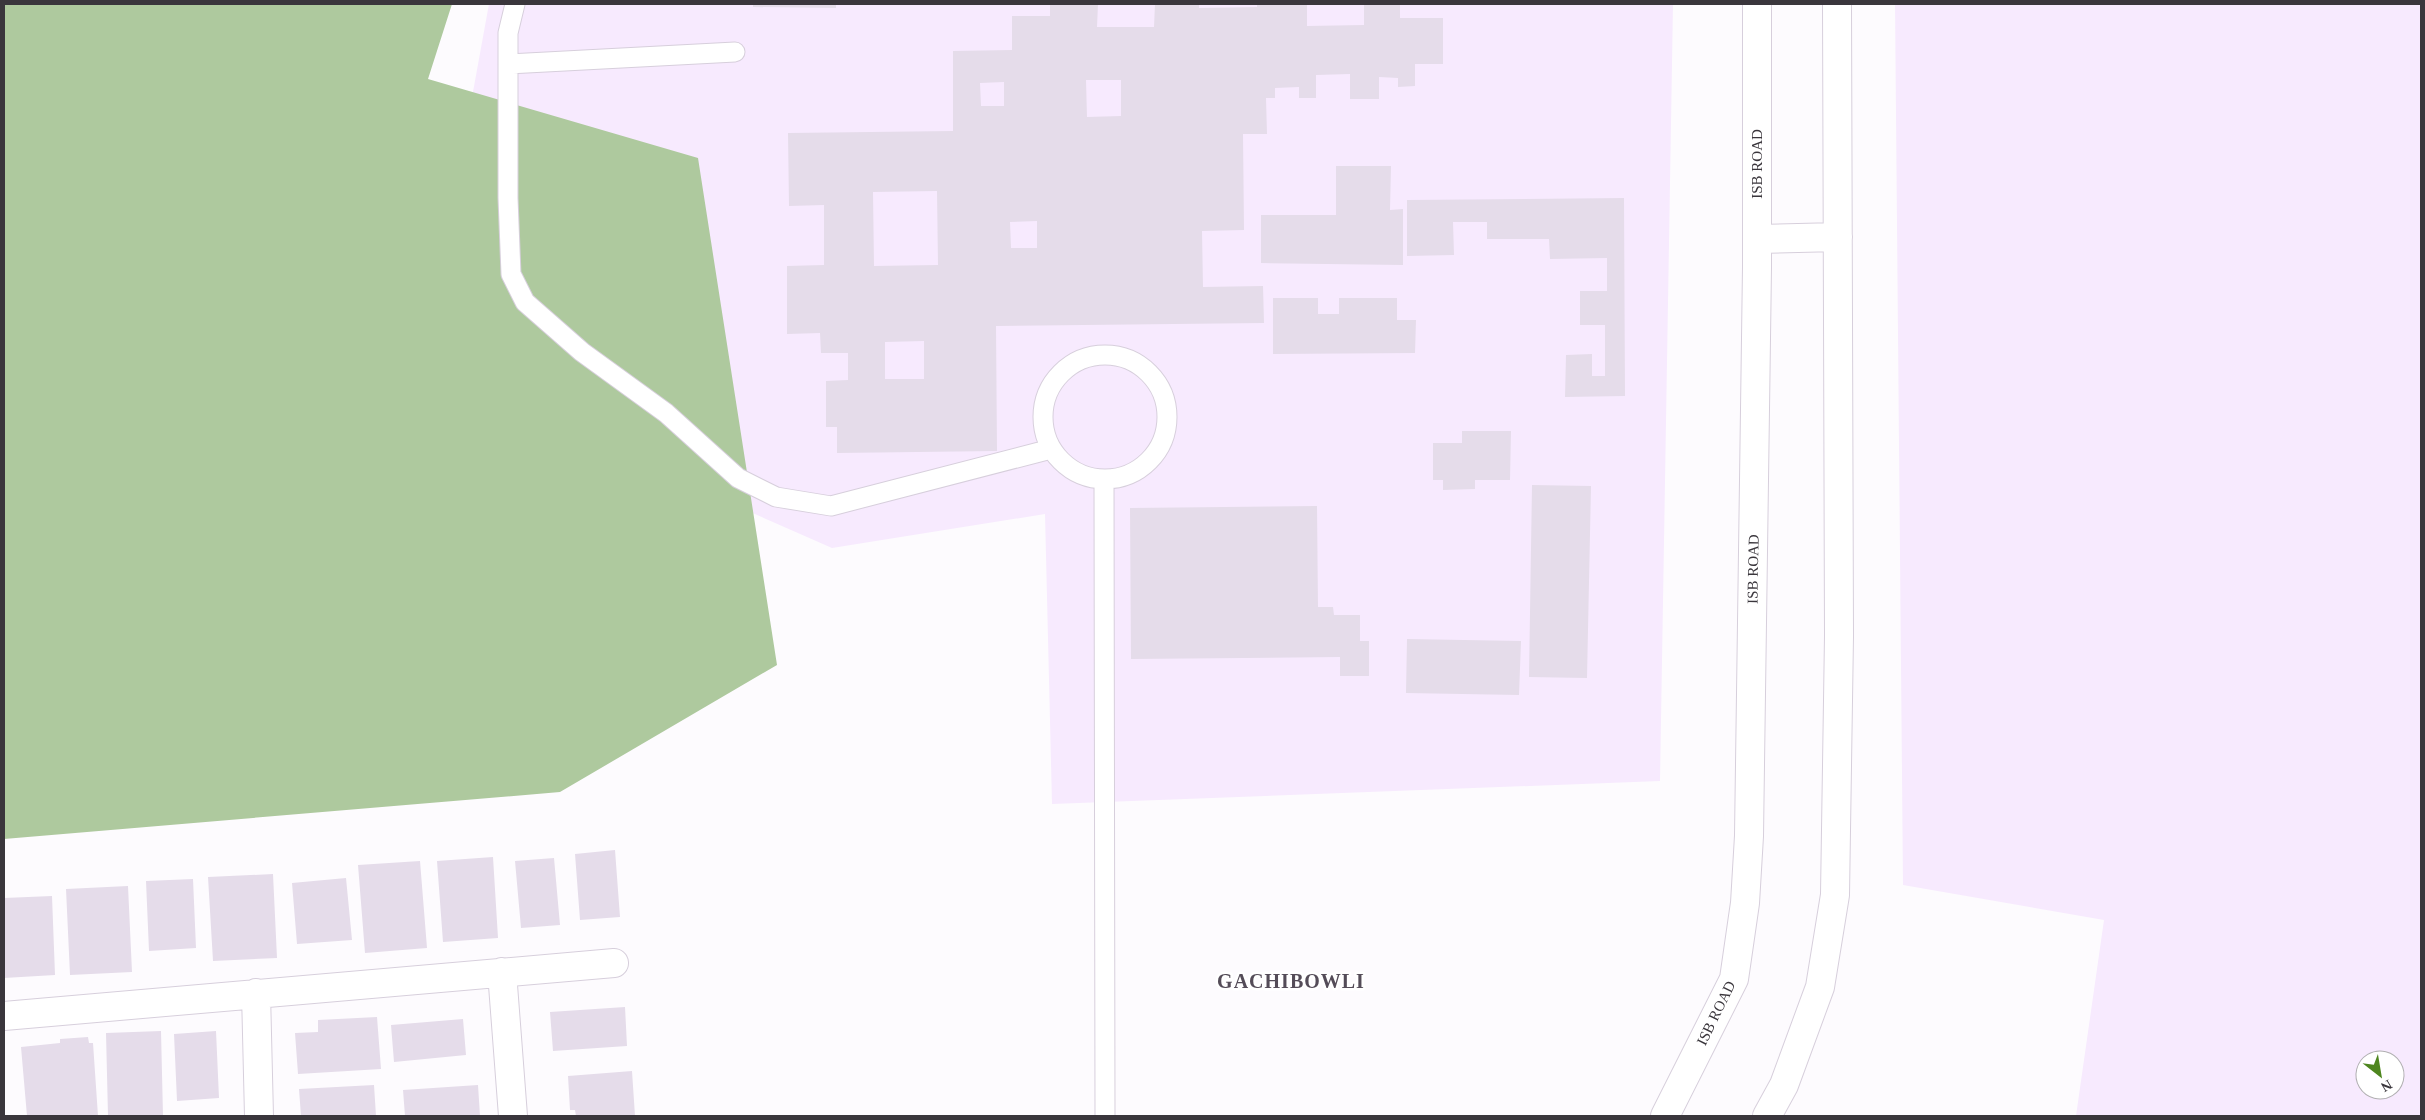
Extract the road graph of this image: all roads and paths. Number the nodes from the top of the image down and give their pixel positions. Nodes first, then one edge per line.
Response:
1 (515, 4) edge
2 (1757, 4) edge
3 (1836, 4) edge
4 (735, 52) dead end
5 (508, 64) junction
6 (1838, 237) junction
7 (1757, 239) junction
8 (1051, 448) junction
9 (1104, 479) junction
10 (614, 963) dead end
11 (502, 972) junction
12 (256, 993) junction
13 (4, 1016) edge
14 (259, 1116) edge
15 (513, 1116) edge
16 (1105, 1116) edge
17 (1665, 1116) edge
18 (1767, 1116) edge

1 - 5 lane
2 - 7 main road, ISB ROAD
3 - 6 main road
4 - 5 lane
5 - 8 lane
6 - 7 main road
6 - 18 main road
7 - 17 main road, ISB ROAD
8 - 9 lane
8 - 9 lane
9 - 16 lane
10 - 11 main road
11 - 12 main road
11 - 15 main road
12 - 13 main road
12 - 14 main road

